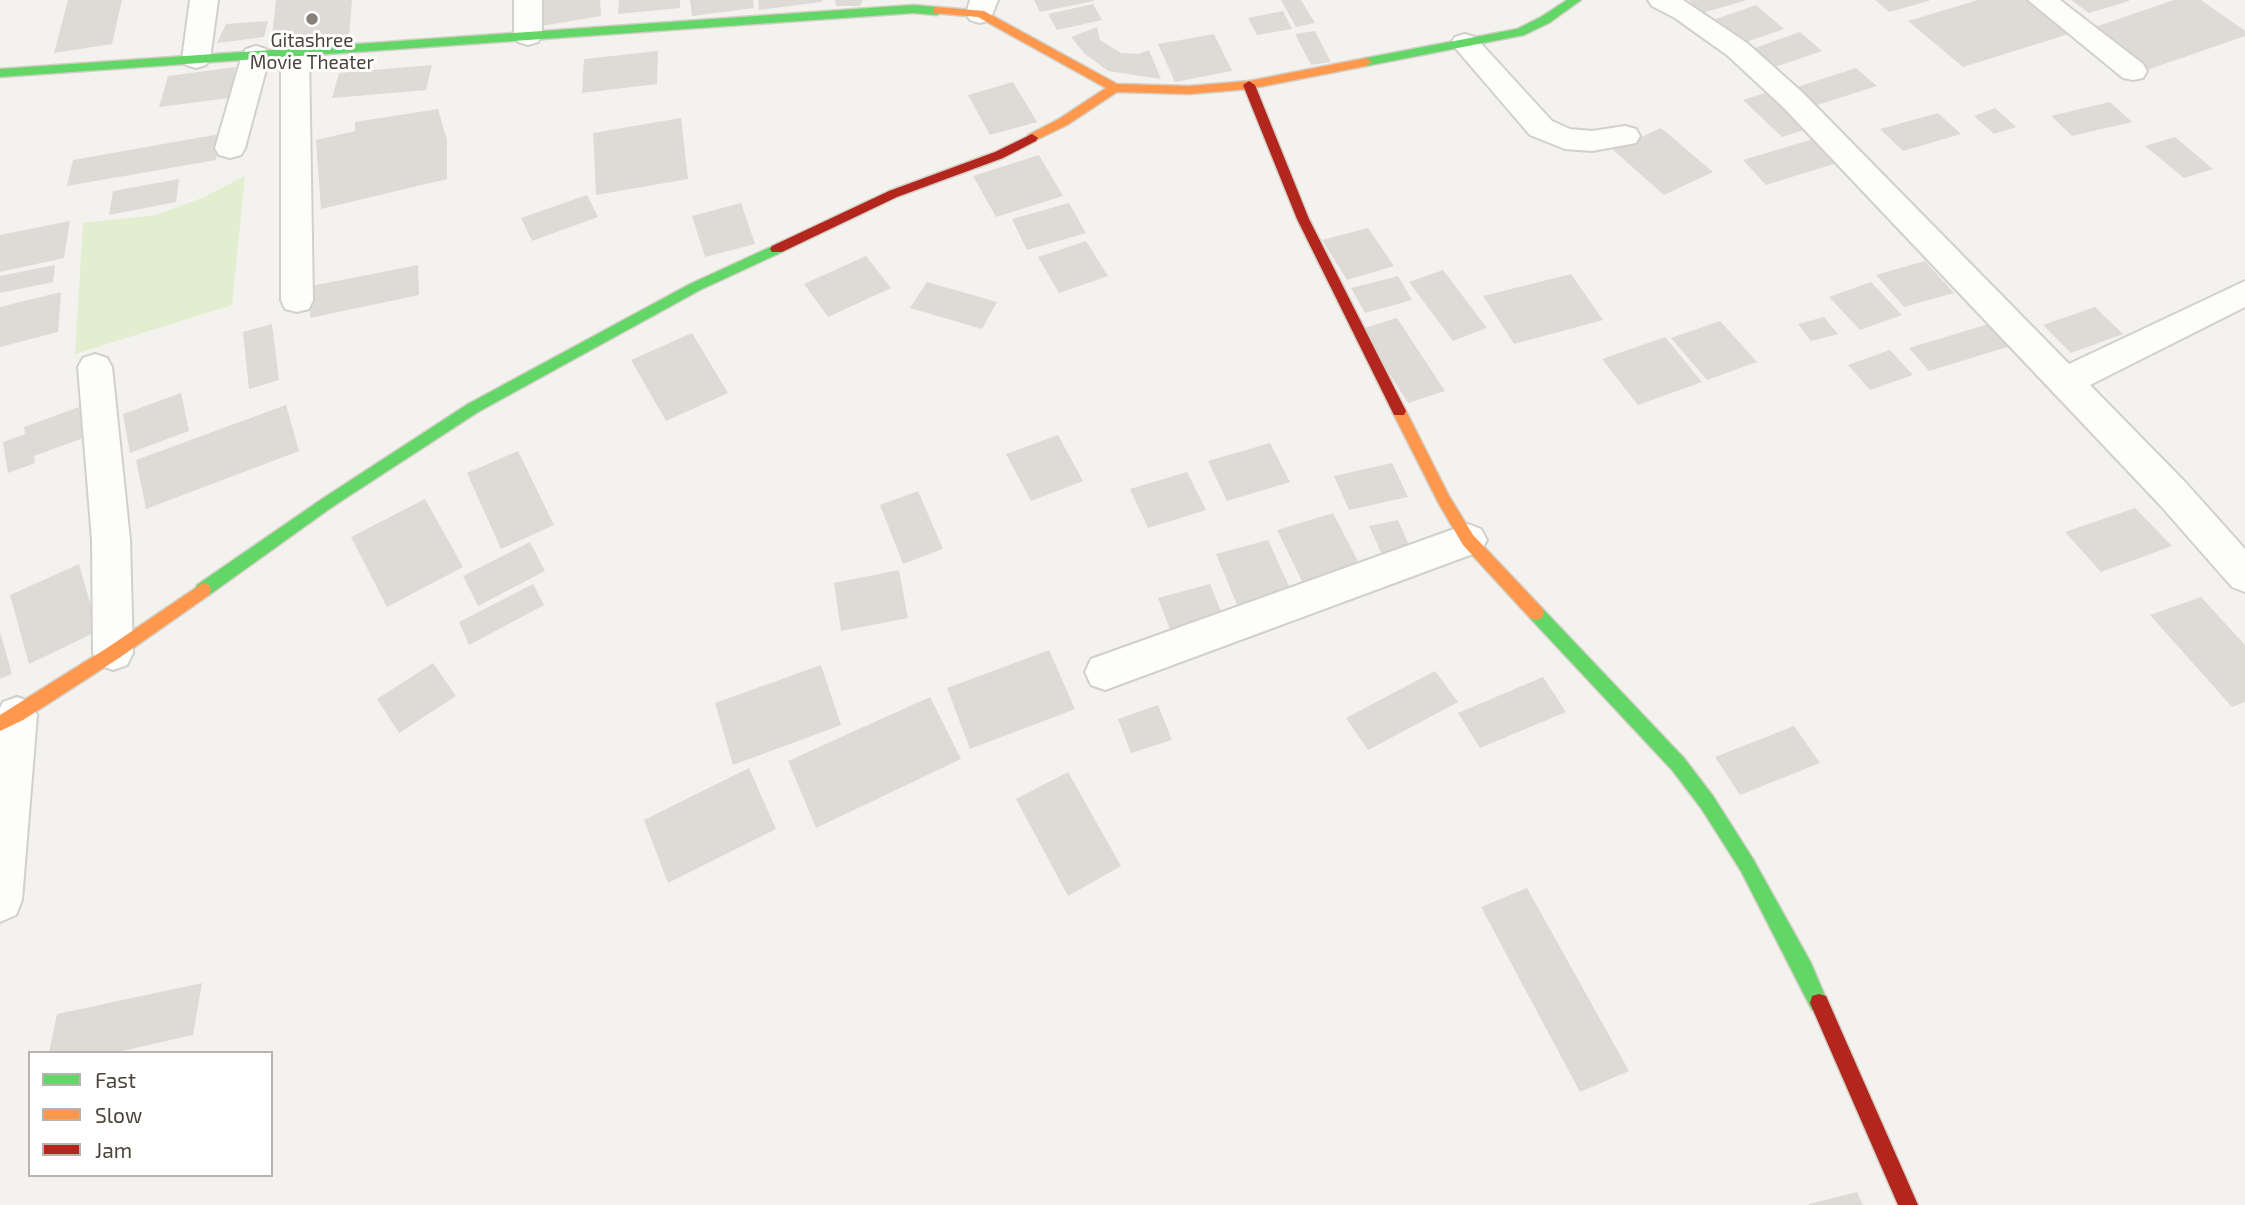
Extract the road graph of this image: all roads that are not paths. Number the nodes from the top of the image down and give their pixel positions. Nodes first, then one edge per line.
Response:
1 (204, 0) edge
2 (528, 0) edge
3 (1574, 0) edge
4 (1662, 0) edge
5 (2042, 0) edge
6 (982, 7) edge
7 (528, 36) junction
8 (1465, 43) junction
9 (295, 52) junction
10 (256, 55) junction
11 (196, 59) junction
12 (2133, 71) dead end
13 (0, 73) edge
14 (1250, 85) junction
15 (1115, 88) junction
16 (1625, 136) dead end
17 (229, 148) dead end
18 (2245, 293) edge
19 (297, 300) dead end
20 (95, 367) dead end
21 (2065, 382) junction
22 (1468, 540) junction
23 (2245, 576) edge
24 (113, 653) junction
25 (1105, 672) dead end
26 (8, 719) edge
27 (0, 900) edge
28 (1908, 1205) edge

1 - 11 street
2 - 7 street
3 - 8 street
4 - 21 street
5 - 12 street
6 - 7 street
6 - 15 street
7 - 9 street
8 - 14 street
8 - 16 street
9 - 10 street
9 - 19 street
10 - 11 street
10 - 17 street
11 - 13 street
14 - 15 street
14 - 22 street
15 - 24 street
18 - 21 street
20 - 24 street
21 - 23 street
22 - 25 street
22 - 28 street
24 - 26 street
26 - 27 street

